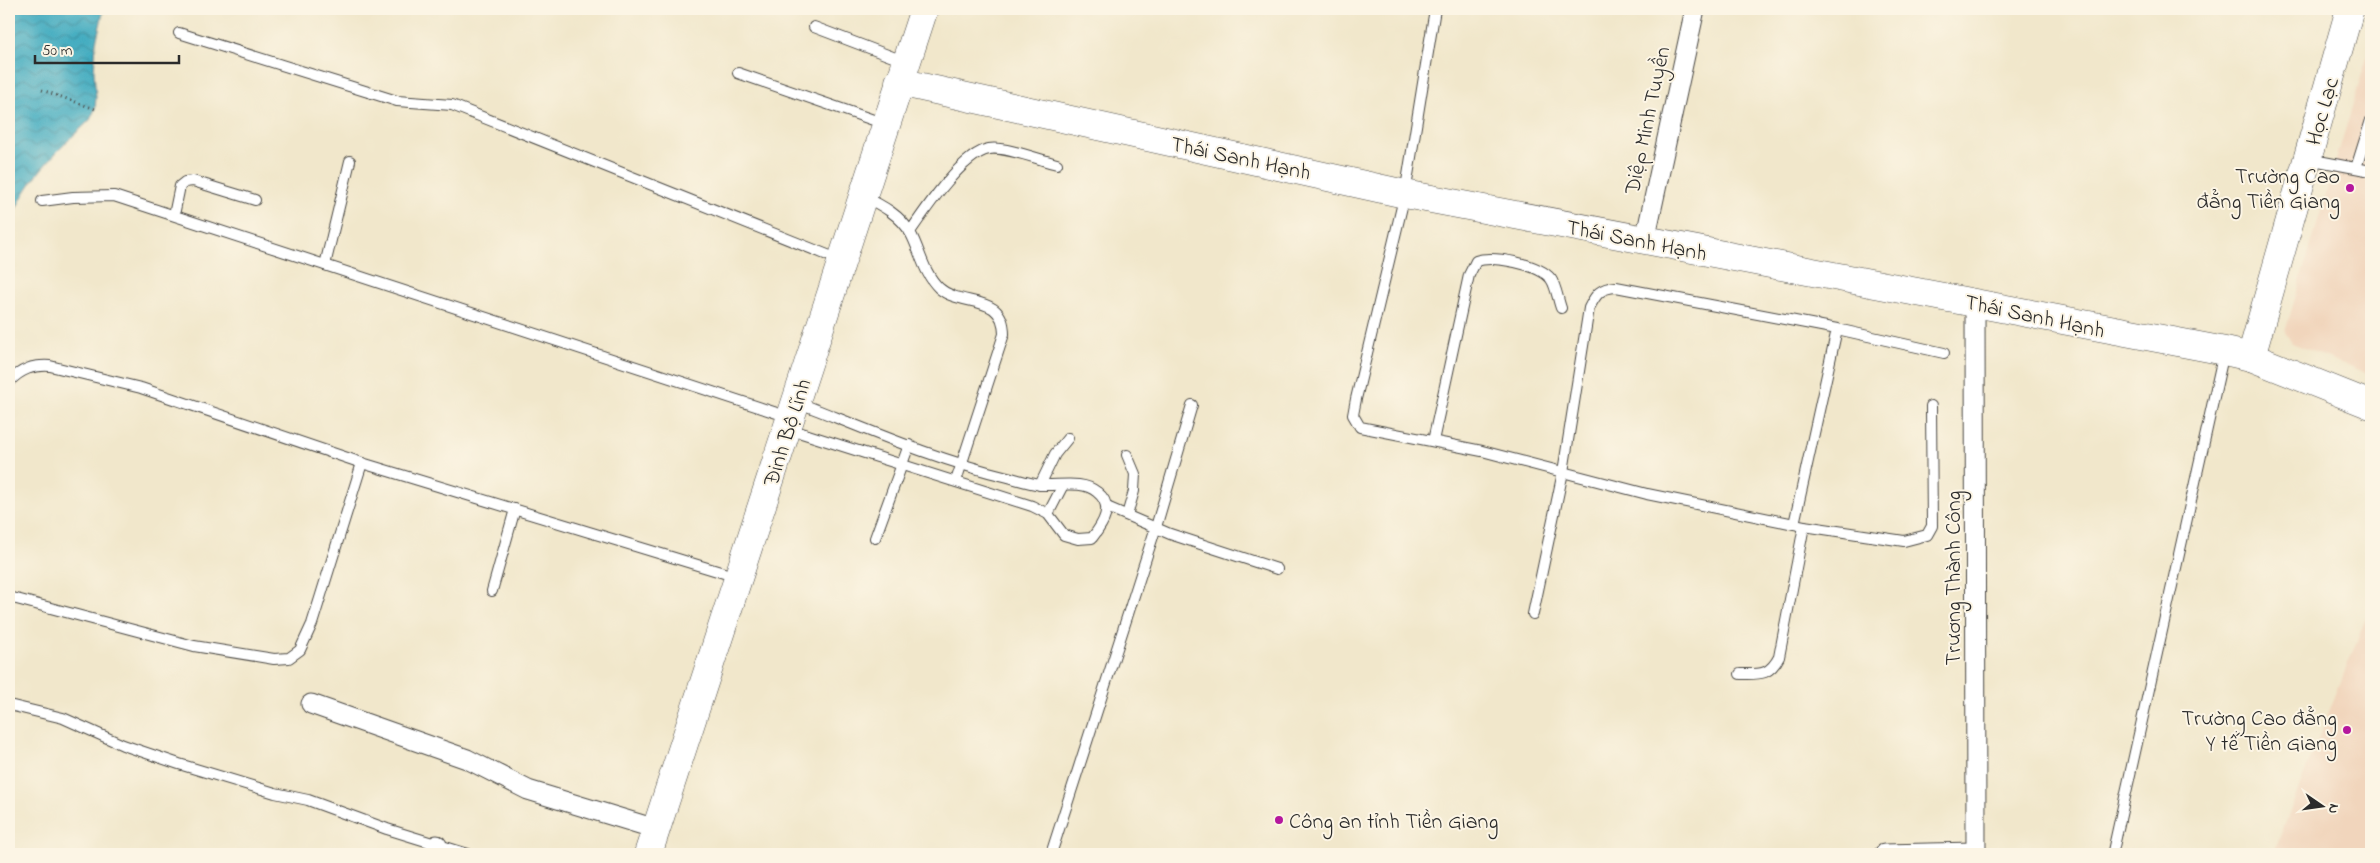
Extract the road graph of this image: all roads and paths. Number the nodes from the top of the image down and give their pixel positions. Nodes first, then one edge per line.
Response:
1 (924, 9) edge
2 (1435, 9) edge
3 (1695, 9) edge
4 (2350, 9) edge
5 (814, 27) dead end
6 (179, 33) dead end
7 (902, 72) junction
8 (738, 73) dead end
9 (42, 90) dead end
10 (95, 109) dead end
11 (2371, 120) edge
12 (885, 124) junction
13 (2307, 159) junction
14 (350, 161) dead end
15 (1057, 164) dead end
16 (2356, 168) junction
17 (2371, 171) edge
18 (1405, 194) junction
19 (862, 195) junction
20 (255, 200) dead end
21 (42, 201) dead end
22 (174, 216) junction
23 (910, 232) junction
24 (1644, 240) junction
25 (841, 261) junction
26 (325, 265) junction
27 (1975, 302) junction
28 (1561, 308) dead end
29 (1837, 328) junction
30 (2225, 351) junction
31 (1944, 353) dead end
32 (2251, 357) junction
33 (9, 382) edge
34 (1192, 405) dead end
35 (1931, 406) dead end
36 (2371, 406) edge
37 (791, 416) junction
38 (1068, 438) dead end
39 (1433, 441) junction
40 (908, 445) junction
41 (1127, 455) dead end
42 (362, 463) junction
43 (963, 463) junction
44 (903, 464) junction
45 (1564, 472) junction
46 (956, 482) junction
47 (1040, 485) junction
48 (1063, 485) junction
49 (1107, 507) junction
50 (515, 509) junction
51 (1048, 514) junction
52 (1127, 515) junction
53 (1799, 525) junction
54 (1156, 527) junction
55 (875, 538) dead end
56 (1277, 569) dead end
57 (738, 577) junction
58 (492, 591) dead end
59 (9, 597) edge
60 (1533, 614) dead end
61 (1740, 674) dead end
62 (311, 704) dead end
63 (9, 705) edge
64 (652, 842) edge
65 (436, 850) edge
66 (2113, 851) dead end
67 (1976, 853) edge
68 (468, 854) edge
69 (1051, 854) edge
70 (1884, 854) edge

1 - 7 street, Đinh Bộ Lĩnh
2 - 18 lane
3 - 24 street, Diệp Minh Tuyền
4 - 13 street, Học Lạc
5 - 7 lane
6 - 25 lane
7 - 12 street, Đinh Bộ Lĩnh
7 - 18 street, Thái Sanh Hạnh
8 - 12 lane
9 - 10 path
11 - 16 lane
12 - 19 street, Đinh Bộ Lĩnh
13 - 16 lane
13 - 32 street, Học Lạc
14 - 26 lane
15 - 23 lane
16 - 17 lane
18 - 24 street, Thái Sanh Hạnh
18 - 39 lane
19 - 23 lane
19 - 25 street, Đinh Bộ Lĩnh
20 - 22 lane
21 - 22 lane
22 - 26 lane
23 - 43 lane
24 - 27 street, Thái Sanh Hạnh
25 - 37 street, Đinh Bộ Lĩnh
26 - 37 lane
27 - 30 street, Thái Sanh Hạnh
27 - 67 street, Trương Thành Công
28 - 39 lane
29 - 31 lane
29 - 45 lane
29 - 53 lane
30 - 32 street, Thái Sanh Hạnh
30 - 66 lane
32 - 36 street, Thái Sanh Hạnh
33 - 42 lane
34 - 54 lane
35 - 53 lane
37 - 40 lane
37 - 44 lane
37 - 57 street, Đinh Bộ Lĩnh
38 - 47 lane
39 - 45 lane
40 - 43 lane
40 - 44 lane
41 - 52 lane
42 - 50 lane
42 - 59 lane
43 - 46 lane
43 - 47 lane
44 - 46 lane
44 - 55 lane
45 - 53 lane
45 - 60 lane
46 - 51 lane
47 - 48 lane
48 - 49 lane
48 - 51 lane
49 - 51 lane
49 - 52 lane
50 - 57 lane
50 - 58 lane
52 - 54 lane
53 - 61 lane
54 - 56 lane
54 - 69 lane
57 - 64 street, Đinh Bộ Lĩnh
62 - 64 street
63 - 65 lane
65 - 68 lane
67 - 70 street

